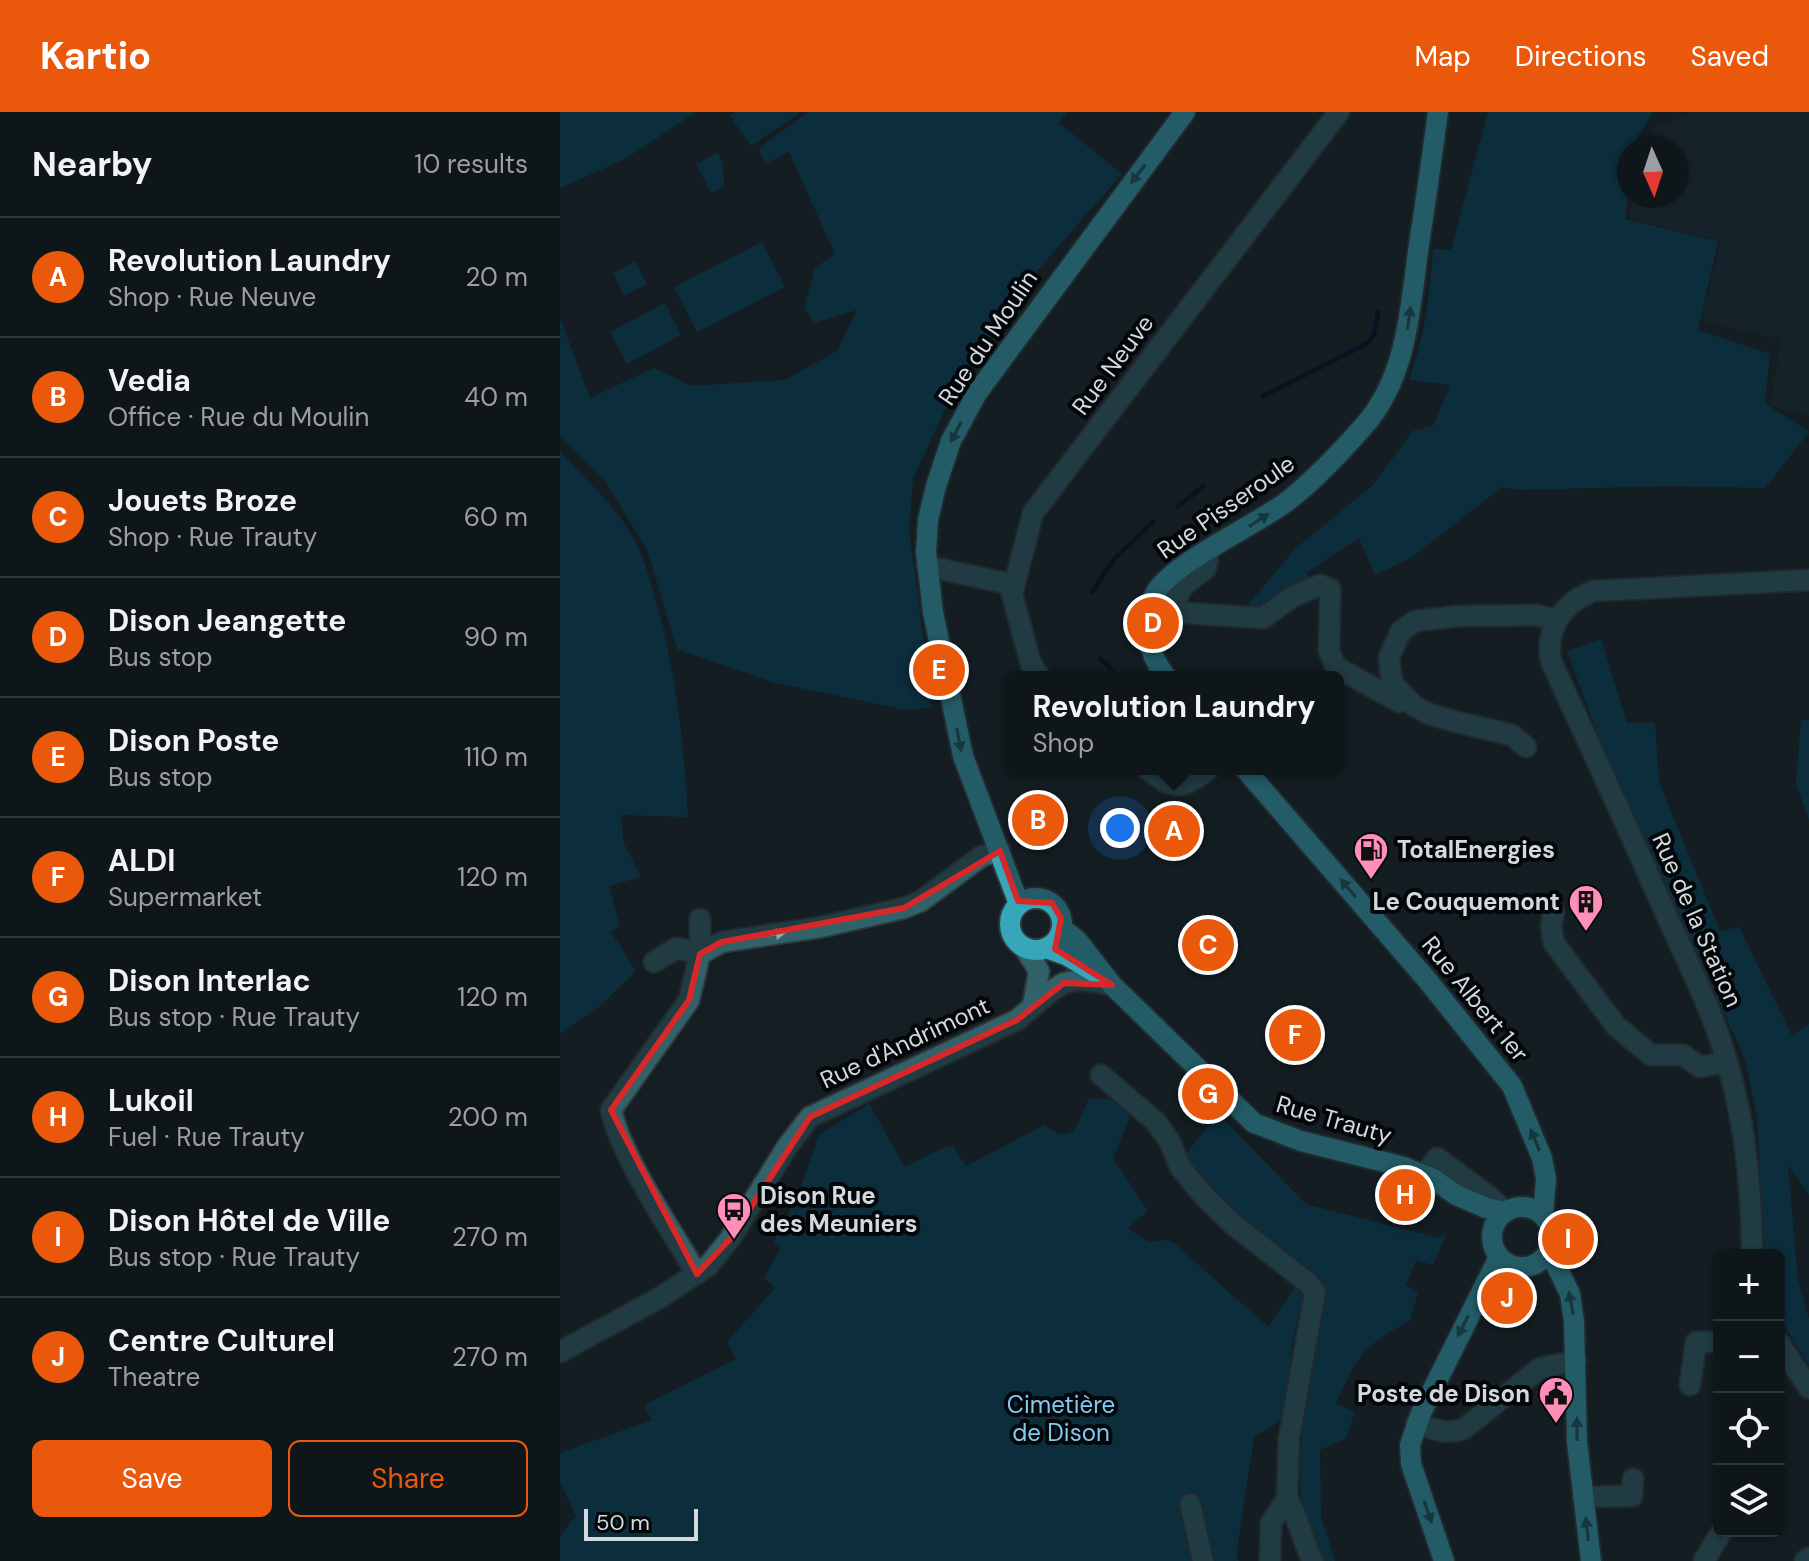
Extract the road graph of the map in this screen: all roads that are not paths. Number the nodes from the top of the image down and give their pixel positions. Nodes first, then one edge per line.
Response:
1 (1185, 112) edge
2 (1339, 112) edge
3 (1438, 112) edge
4 (1209, 549) junction
5 (927, 566) junction
6 (1809, 580) edge
7 (1014, 585) junction
8 (1557, 620) junction
9 (1036, 671) edge
10 (1163, 671) edge
11 (1343, 671) edge
12 (1344, 671) edge
13 (1406, 700) junction
14 (1526, 747) dead end
15 (1155, 775) edge
16 (1201, 775) edge
17 (1250, 775) edge
18 (991, 853) junction
19 (1019, 904) junction
20 (1554, 912) dead end
21 (700, 919) dead end
22 (1062, 928) junction
23 (1024, 947) junction
24 (1046, 948) junction
25 (700, 954) junction
26 (654, 962) dead end
27 (1109, 982) junction
28 (1033, 1005) junction
29 (1727, 1062) junction
30 (1101, 1075) dead end
31 (1425, 1175) junction
32 (1456, 1195) junction
33 (1505, 1212) junction
34 (1543, 1216) junction
35 (1492, 1235) junction
36 (1752, 1249) edge
37 (1549, 1250) junction
38 (1499, 1257) junction
39 (697, 1274) junction
40 (1713, 1342) edge
41 (560, 1352) edge
42 (1785, 1352) edge
43 (1576, 1361) junction
44 (1690, 1385) dead end
45 (1809, 1388) edge
46 (1418, 1418) junction
47 (1633, 1479) dead end
48 (1583, 1497) junction
49 (1287, 1498) junction
50 (1190, 1504) dead end
51 (1718, 1537) edge
52 (1203, 1561) edge
53 (1270, 1561) edge
54 (1313, 1561) edge
55 (1444, 1561) edge
56 (1591, 1561) edge
57 (1704, 1561) edge

1 -> 5 main road, Rue du Moulin
2 - 7 street, Rue Neuve
4 -> 3 main road, Rue Pisseroule
4 - 10 main road, Rue Pisseroule
4 - 11 street
5 - 7 street
5 -> 18 main road, Rue du Moulin
6 - 8 street
7 - 9 street, Rue Neuve
8 - 13 street
8 - 29 street, Rue de la Station
12 - 13 street
13 - 14 street
15 - 16 street
34 -> 17 main road, Rue Albert 1er
18 - 19 main road, Rue du Moulin
25 -> 18 street
19 - 22 main road
19 - 23 main road
20 - 29 street
21 - 25 street
22 - 24 main road
22 - 27 main road, Rue Trauty
23 - 24 main road
23 - 28 street
24 - 27 main road, Rue Trauty
25 - 26 street
25 - 39 street
27 - 28 street, Rue d'Andrimont
27 - 31 main road, Rue Trauty
28 - 39 street, Rue d'Andrimont
29 - 36 street, Rue de la Station
30 - 49 street
31 - 32 main road, Rue Trauty
31 - 33 street
32 - 33 main road, Rue Trauty
32 - 35 main road, Rue Trauty
33 - 34 main road, Rue Trauty
33 - 35 main road
34 - 37 main road
35 - 38 main road, Rue Trauty
37 - 38 main road
43 -> 37 main road
38 -> 46 main road
39 - 41 street, Rue d'Andrimont
40 - 44 street
42 - 45 street
43 - 46 street
48 -> 43 main road
46 -> 55 main road
47 - 48 street
56 -> 48 main road
49 - 53 street
49 - 54 street
50 - 52 street
51 - 57 street

